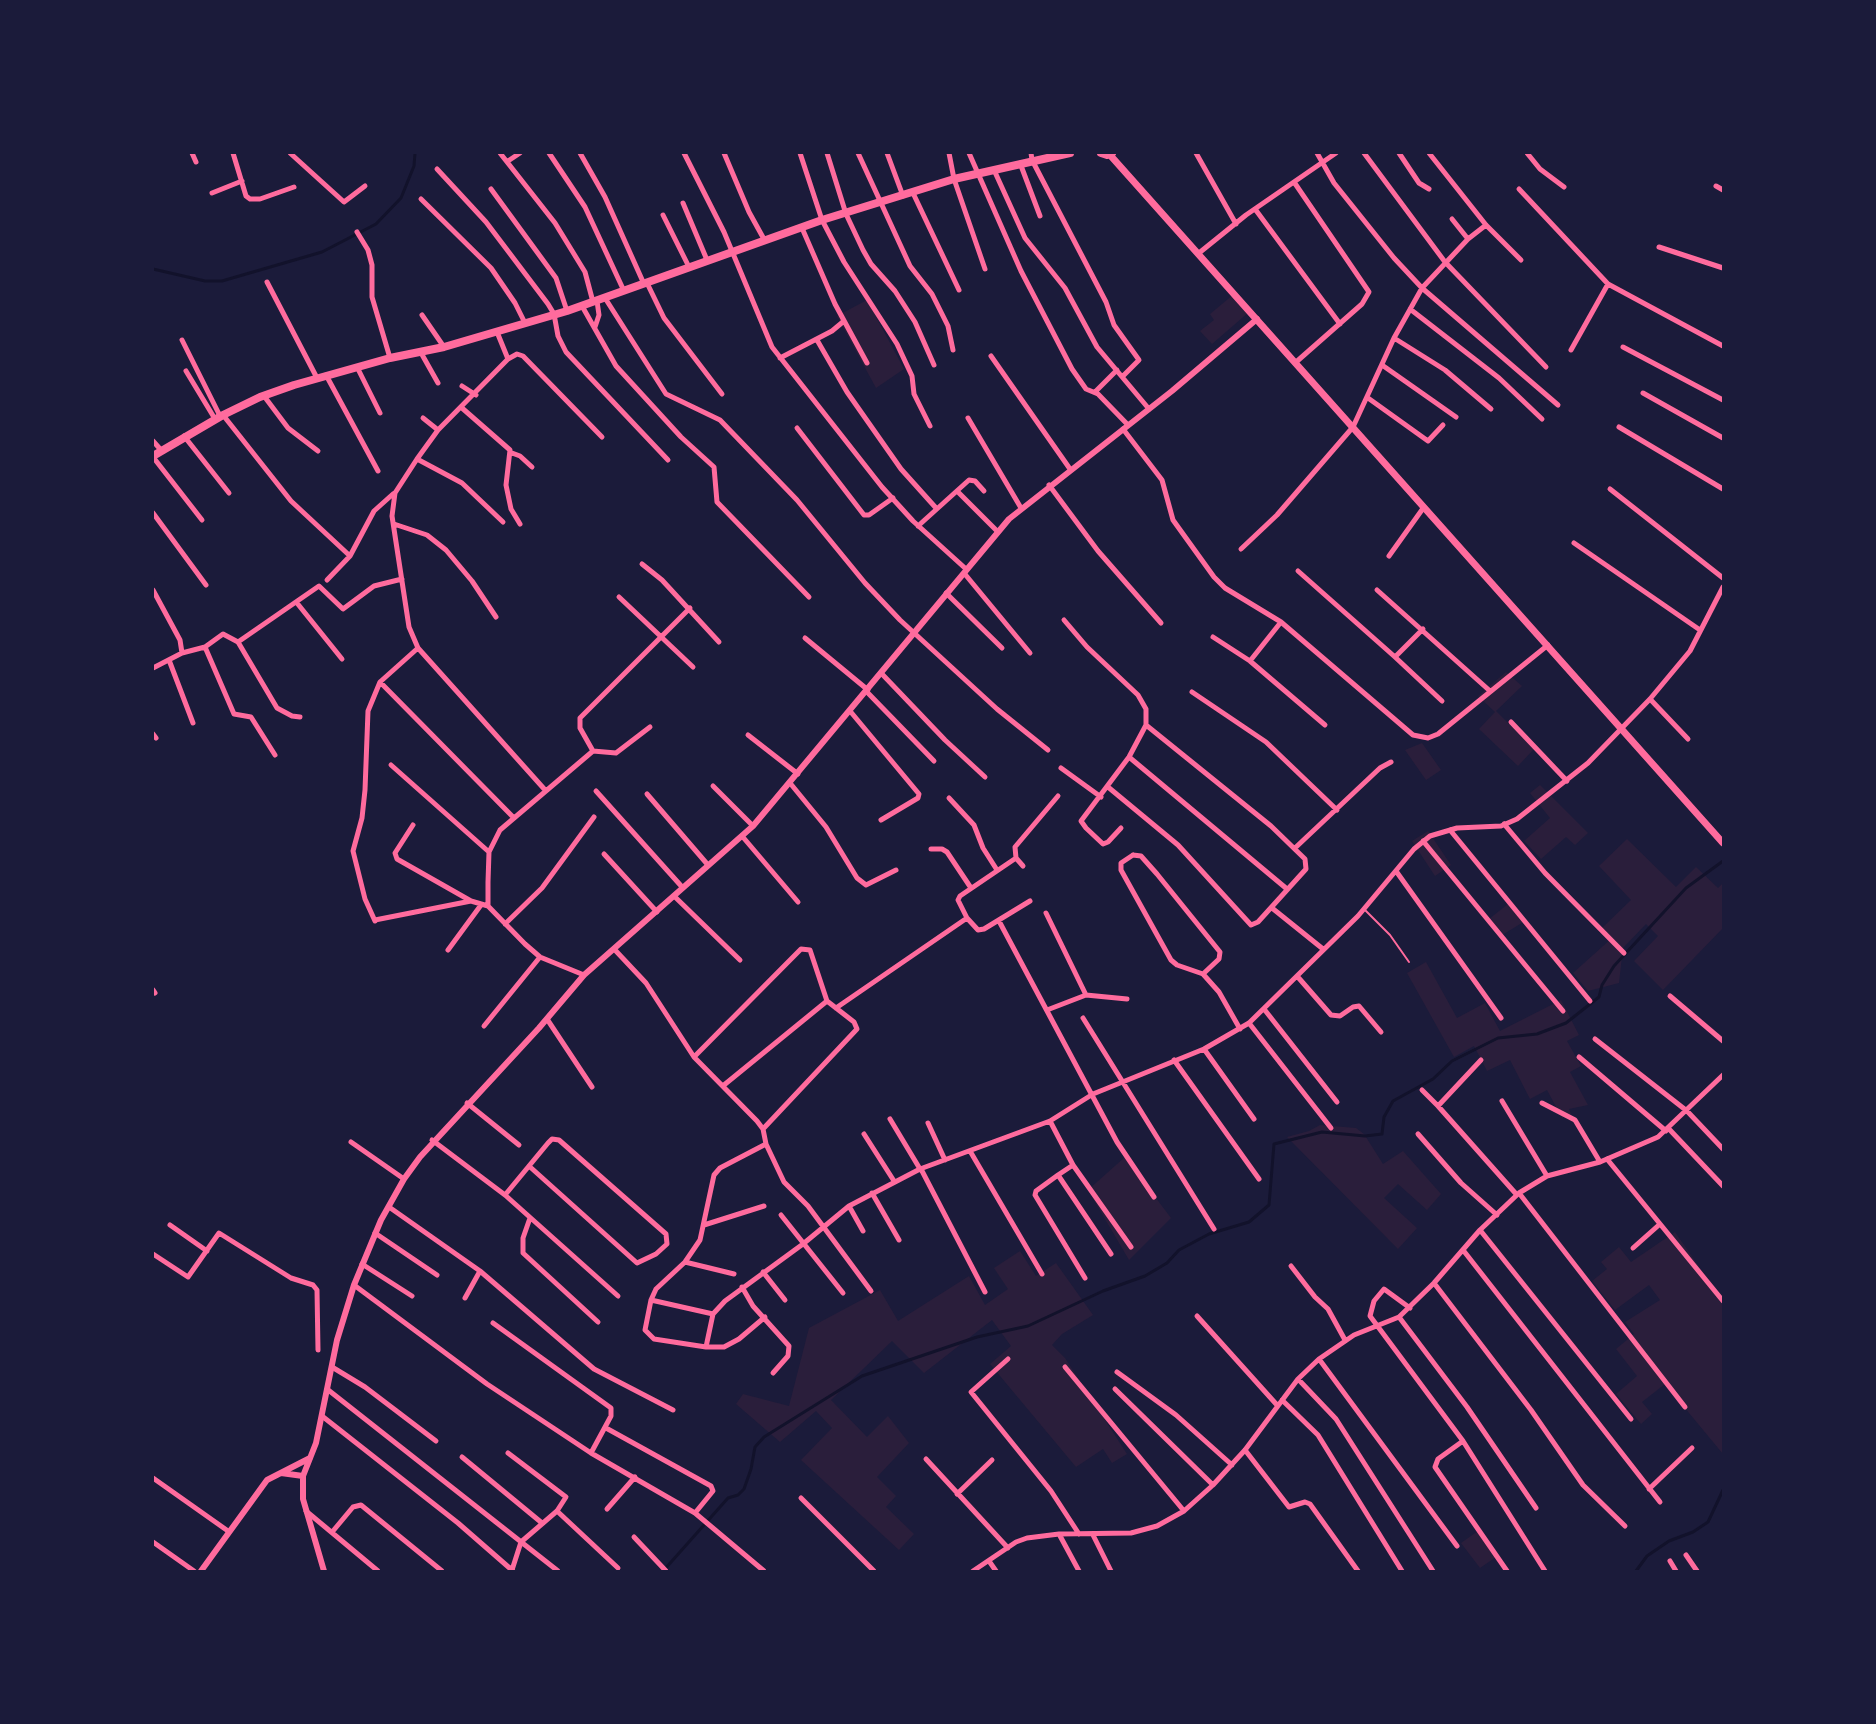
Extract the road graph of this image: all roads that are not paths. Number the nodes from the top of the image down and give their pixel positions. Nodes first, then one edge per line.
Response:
1 (192, 153) edge
2 (233, 153) edge
3 (290, 153) edge
4 (500, 153) edge
5 (520, 153) edge
6 (549, 153) edge
7 (580, 153) edge
8 (684, 153) edge
9 (724, 153) edge
10 (827, 153) edge
11 (858, 153) edge
12 (887, 153) edge
13 (949, 153) edge
14 (969, 153) edge
15 (1070, 153) edge
16 (1196, 153) edge
17 (1317, 153) edge
18 (1336, 153) edge
19 (1364, 153) edge
20 (1399, 153) edge
21 (1429, 153) edge
22 (1527, 153) edge
23 (1108, 154) edge
24 (800, 155) edge
25 (1032, 157) edge
26 (508, 161) junction
27 (196, 162) dead end
28 (1020, 163) junction
29 (1322, 164) junction
30 (437, 169) dead end
31 (994, 170) junction
32 (978, 173) junction
33 (954, 179) junction
34 (242, 181) junction
35 (1294, 182) junction
36 (365, 186) dead end
37 (1716, 186) dead end
38 (294, 187) dead end
39 (1564, 188) dead end
40 (491, 189) dead end
41 (1429, 189) dead end
42 (1519, 189) dead end
43 (1723, 190) edge
44 (212, 193) dead end
45 (913, 193) junction
46 (903, 196) junction
47 (421, 199) dead end
48 (683, 203) dead end
49 (880, 204) junction
50 (1255, 209) junction
51 (846, 214) junction
52 (663, 215) dead end
53 (1040, 216) dead end
54 (1452, 219) dead end
55 (822, 220) junction
56 (1236, 224) junction
57 (1486, 225) junction
58 (802, 228) junction
59 (357, 232) dead end
60 (1468, 239) junction
61 (765, 240) junction
62 (731, 247) junction
63 (1659, 247) dead end
64 (1199, 253) junction
65 (707, 260) junction
66 (1521, 260) dead end
67 (1444, 262) junction
68 (689, 267) junction
69 (1723, 268) edge
70 (985, 269) dead end
71 (267, 282) dead end
72 (646, 283) junction
73 (1608, 284) junction
74 (1422, 288) junction
75 (959, 290) dead end
76 (624, 291) junction
77 (598, 300) junction
78 (582, 306) junction
79 (1410, 309) junction
80 (567, 311) junction
81 (554, 314) junction
82 (423, 315) dead end
83 (1257, 319) junction
84 (524, 320) junction
85 (844, 321) junction
86 (1340, 324) junction
87 (595, 327) junction
88 (497, 332) junction
89 (1394, 338) junction
90 (182, 340) dead end
91 (817, 340) junction
92 (1723, 346) edge
93 (444, 347) junction
94 (1623, 347) dead end
95 (953, 350) dead end
96 (1571, 350) dead end
97 (420, 351) junction
98 (991, 356) dead end
99 (507, 357) junction
100 (390, 358) junction
101 (780, 358) junction
102 (867, 363) dead end
103 (1296, 363) junction
104 (934, 365) dead end
105 (1382, 365) junction
106 (357, 367) junction
107 (1546, 367) dead end
108 (1117, 369) junction
109 (186, 371) dead end
110 (1123, 376) junction
111 (321, 377) junction
112 (438, 383) dead end
113 (465, 388) dead end
114 (1095, 392) junction
115 (1643, 393) dead end
116 (474, 394) junction
117 (722, 394) dead end
118 (264, 396) junction
119 (1368, 398) junction
120 (1723, 400) edge
121 (1558, 405) dead end
122 (462, 408) junction
123 (1149, 409) junction
124 (1491, 409) dead end
125 (380, 413) dead end
126 (220, 417) junction
127 (1456, 417) dead end
128 (423, 418) dead end
129 (968, 418) dead end
130 (1542, 419) dead end
131 (1443, 425) dead end
132 (930, 426) dead end
133 (1125, 427) junction
134 (1619, 427) dead end
135 (797, 428) dead end
136 (1353, 428) junction
137 (437, 430) junction
138 (184, 436) junction
139 (602, 437) dead end
140 (1723, 438) edge
141 (153, 441) edge
142 (161, 450) junction
143 (318, 451) dead end
144 (512, 453) junction
145 (153, 457) edge
146 (417, 459) junction
147 (668, 460) dead end
148 (532, 467) dead end
149 (1070, 469) junction
150 (378, 471) dead end
151 (1049, 485) junction
152 (1610, 489) dead end
153 (1723, 489) edge
154 (984, 490) dead end
155 (957, 491) junction
156 (229, 493) dead end
157 (395, 493) junction
158 (893, 498) junction
159 (1424, 507) junction
160 (936, 508) junction
161 (1021, 508) junction
162 (153, 513) edge
163 (202, 520) dead end
164 (503, 522) dead end
165 (520, 524) dead end
166 (394, 525) junction
167 (918, 526) junction
168 (997, 531) junction
169 (1574, 543) dead end
170 (1241, 549) dead end
171 (350, 556) junction
172 (1389, 556) dead end
173 (642, 564) dead end
174 (965, 571) junction
175 (1298, 571) dead end
176 (1723, 578) edge
177 (402, 579) junction
178 (327, 580) dead end
179 (206, 585) dead end
180 (1723, 586) edge
181 (153, 590) edge
182 (1377, 590) dead end
183 (946, 593) junction
184 (619, 597) dead end
185 (809, 597) dead end
186 (297, 603) junction
187 (690, 608) junction
188 (496, 617) dead end
189 (1064, 620) dead end
190 (1161, 622) dead end
191 (1281, 622) junction
192 (1423, 629) junction
193 (1700, 630) junction
194 (914, 632) junction
195 (662, 635) junction
196 (1213, 637) dead end
197 (805, 638) dead end
198 (238, 642) junction
199 (719, 642) dead end
200 (1548, 645) junction
201 (205, 647) junction
202 (418, 648) junction
203 (1002, 648) dead end
204 (182, 653) junction
205 (1030, 654) dead end
206 (1395, 657) junction
207 (342, 659) dead end
208 (169, 660) junction
209 (1250, 661) junction
210 (693, 667) dead end
211 (153, 668) edge
212 (882, 674) junction
213 (380, 682) junction
214 (867, 691) junction
215 (1490, 691) junction
216 (1192, 692) dead end
217 (1650, 699) junction
218 (1442, 701) dead end
219 (850, 711) junction
220 (300, 717) dead end
221 (1511, 722) dead end
222 (193, 723) dead end
223 (1146, 725) junction
224 (1325, 725) dead end
225 (650, 728) dead end
226 (1622, 728) junction
227 (748, 735) dead end
228 (1688, 739) dead end
229 (1048, 750) dead end
230 (593, 751) junction
231 (275, 755) dead end
232 (1129, 758) junction
233 (934, 761) dead end
234 (1391, 762) dead end
235 (391, 765) dead end
236 (1061, 768) dead end
237 (798, 774) junction
238 (986, 777) dead end
239 (1567, 781) junction
240 (790, 783) junction
241 (713, 786) dead end
242 (1108, 787) junction
243 (546, 791) junction
244 (596, 791) dead end
245 (647, 794) dead end
246 (1058, 796) dead end
247 (1101, 797) junction
248 (949, 798) dead end
249 (1337, 810) junction
250 (594, 817) dead end
251 (514, 818) junction
252 (881, 820) dead end
253 (1504, 824) junction
254 (413, 825) dead end
255 (753, 826) junction
256 (1121, 828) dead end
257 (1450, 830) junction
258 (742, 836) junction
259 (1423, 841) junction
260 (1723, 843) edge
261 (1295, 848) junction
262 (931, 849) dead end
263 (489, 852) junction
264 (604, 854) dead end
265 (1016, 858) junction
266 (708, 866) junction
267 (1023, 866) dead end
268 (896, 870) dead end
269 (997, 870) junction
270 (1396, 871) junction
271 (683, 888) junction
272 (971, 888) junction
273 (1287, 890) junction
274 (674, 896) junction
275 (471, 901) junction
276 (1030, 901) dead end
277 (798, 902) dead end
278 (481, 905) junction
279 (488, 906) junction
280 (1272, 908) junction
281 (1364, 909) junction
282 (657, 912) junction
283 (1046, 913) dead end
284 (967, 918) junction
285 (999, 921) junction
286 (505, 924) junction
287 (448, 950) dead end
288 (615, 950) junction
289 (1323, 950) junction
290 (1624, 953) dead end
291 (540, 957) junction
292 (740, 960) dead end
293 (1409, 962) dead end
294 (1203, 974) junction
295 (584, 975) junction
296 (1297, 976) junction
297 (1086, 995) junction
298 (1670, 996) dead end
299 (1127, 999) dead end
300 (826, 1001) junction
301 (1590, 1001) dead end
302 (836, 1008) junction
303 (1264, 1009) junction
304 (1047, 1010) junction
305 (1563, 1011) dead end
306 (1083, 1018) dead end
307 (1501, 1018) dead end
308 (547, 1019) junction
309 (1249, 1023) junction
310 (484, 1026) dead end
311 (1240, 1029) junction
312 (1381, 1032) dead end
313 (1595, 1039) dead end
314 (1723, 1041) edge
315 (1204, 1049) junction
316 (694, 1057) junction
317 (1579, 1057) dead end
318 (1174, 1060) junction
319 (1481, 1060) dead end
320 (1723, 1075) edge
321 (1122, 1081) junction
322 (724, 1085) junction
323 (592, 1087) dead end
324 (1422, 1090) dead end
325 (1093, 1094) junction
326 (1502, 1101) dead end
327 (1337, 1102) dead end
328 (467, 1103) junction
329 (1542, 1103) dead end
330 (1438, 1106) junction
331 (1687, 1111) junction
332 (890, 1119) dead end
333 (1254, 1119) dead end
334 (1050, 1121) junction
335 (928, 1123) dead end
336 (1330, 1128) dead end
337 (763, 1129) junction
338 (1667, 1130) junction
339 (864, 1134) dead end
340 (1418, 1134) dead end
341 (432, 1140) junction
342 (351, 1142) dead end
343 (766, 1144) junction
344 (519, 1145) dead end
345 (1723, 1149) edge
346 (970, 1151) junction
347 (1607, 1159) junction
348 (945, 1160) junction
349 (1599, 1162) junction
350 (1073, 1165) junction
351 (529, 1166) junction
352 (921, 1169) junction
353 (1058, 1175) junction
354 (1546, 1176) junction
355 (404, 1179) junction
356 (1259, 1179) dead end
357 (894, 1181) junction
358 (1723, 1186) edge
359 (872, 1193) junction
360 (1518, 1194) junction
361 (505, 1195) junction
362 (1154, 1197) dead end
363 (764, 1206) dead end
364 (849, 1206) junction
365 (389, 1207) junction
366 (781, 1215) dead end
367 (1497, 1215) junction
368 (530, 1218) junction
369 (1660, 1224) junction
370 (170, 1225) dead end
371 (704, 1225) junction
372 (824, 1226) junction
373 (1214, 1229) dead end
374 (1480, 1230) junction
375 (863, 1231) dead end
376 (375, 1233) junction
377 (899, 1240) dead end
378 (803, 1244) junction
379 (1131, 1247) dead end
380 (1633, 1248) dead end
381 (1463, 1250) junction
382 (207, 1251) junction
383 (153, 1254) edge
384 (1112, 1254) dead end
385 (685, 1262) junction
386 (362, 1264) junction
387 (1291, 1266) dead end
388 (480, 1271) junction
389 (763, 1272) junction
390 (735, 1274) dead end
391 (1042, 1274) dead end
392 (437, 1275) dead end
393 (1085, 1278) dead end
394 (1434, 1283) junction
395 (354, 1285) junction
396 (742, 1287) junction
397 (871, 1291) dead end
398 (985, 1292) dead end
399 (843, 1293) dead end
400 (412, 1296) dead end
401 (618, 1296) dead end
402 (465, 1298) dead end
403 (651, 1300) junction
404 (785, 1300) dead end
405 (1723, 1301) edge
406 (1410, 1308) junction
407 (713, 1314) junction
408 (1197, 1316) dead end
409 (765, 1317) junction
410 (1399, 1317) junction
411 (598, 1322) dead end
412 (493, 1323) dead end
413 (1376, 1325) junction
414 (1346, 1340) junction
415 (706, 1347) junction
416 (318, 1350) dead end
417 (1008, 1359) dead end
418 (1318, 1359) junction
419 (332, 1367) junction
420 (1065, 1367) dead end
421 (1118, 1372) dead end
422 (773, 1373) dead end
423 (1298, 1379) junction
424 (327, 1389) junction
425 (1114, 1389) dead end
426 (1282, 1400) junction
427 (1277, 1405) junction
428 (1684, 1407) dead end
429 (673, 1410) dead end
430 (322, 1416) junction
431 (1630, 1419) dead end
432 (606, 1428) junction
433 (436, 1441) dead end
434 (1463, 1441) junction
435 (1692, 1448) dead end
436 (1245, 1450) junction
437 (508, 1453) dead end
438 (591, 1453) junction
439 (462, 1457) dead end
440 (310, 1458) junction
441 (926, 1459) dead end
442 (992, 1460) dead end
443 (1232, 1465) junction
444 (280, 1473) junction
445 (303, 1476) junction
446 (635, 1477) junction
447 (153, 1478) edge
448 (1213, 1485) junction
449 (1649, 1488) junction
450 (957, 1494) junction
451 (801, 1498) dead end
452 (1660, 1502) dead end
453 (1536, 1508) dead end
454 (607, 1509) dead end
455 (306, 1511) junction
456 (557, 1511) junction
457 (1184, 1511) junction
458 (695, 1514) junction
459 (542, 1523) junction
460 (1625, 1526) dead end
461 (228, 1531) junction
462 (333, 1531) junction
463 (1059, 1534) junction
464 (1079, 1534) junction
465 (1093, 1535) junction
466 (634, 1537) dead end
467 (153, 1542) edge
468 (521, 1542) junction
469 (1457, 1546) dead end
470 (1008, 1548) junction
471 (1686, 1555) dead end
472 (989, 1561) junction
473 (1670, 1561) dead end
474 (618, 1568) dead end
475 (194, 1571) edge
476 (201, 1571) edge
477 (324, 1571) edge
478 (378, 1571) edge
479 (442, 1571) edge
480 (512, 1571) edge
481 (558, 1571) edge
482 (666, 1571) edge
483 (764, 1571) edge
484 (874, 1571) edge
485 (973, 1571) edge
486 (996, 1571) edge
487 (1078, 1571) edge
488 (1111, 1571) edge
489 (1358, 1571) edge
490 (1402, 1571) edge
491 (1433, 1571) edge
492 (1507, 1571) edge
493 (1545, 1571) edge
494 (1676, 1571) edge
495 (1697, 1571) edge

1 - 27 street
2 - 34 street
3 - 36 street
4 - 26 street
5 - 26 street
6 - 76 street
7 - 72 street
8 - 62 street
9 - 61 street
10 - 51 street
11 - 49 street
12 - 46 street
13 - 33 street
14 - 32 street
15 - 25 main road
16 - 56 street
17 - 29 street
18 - 29 street
19 - 67 street
20 - 41 street
21 - 57 street
22 - 39 street
23 - 64 main road
24 - 55 street
25 - 28 main road
25 - 110 street
26 - 77 street
28 - 31 main road
28 - 53 street
29 - 35 street
29 - 74 street
30 - 81 street
31 - 32 main road
31 - 108 street
32 - 33 main road
32 - 114 street
33 - 45 main road
33 - 70 street
34 - 38 street
34 - 44 street
35 - 50 street
35 - 86 street
37 - 43 street
40 - 80 street
42 - 73 street
45 - 46 main road
45 - 75 street
46 - 49 main road
47 - 84 street
48 - 65 street
49 - 51 main road
49 - 95 street
50 - 56 street
50 - 86 street
51 - 55 main road
51 - 104 street
52 - 68 street
54 - 60 street
55 - 58 main road
55 - 132 street
56 - 64 street
57 - 60 street
57 - 66 street
58 - 61 main road
58 - 85 street
59 - 100 street
60 - 67 street
61 - 62 main road
62 - 65 main road
62 - 101 street
63 - 69 street
64 - 83 main road
65 - 68 main road
67 - 74 street
67 - 107 street
68 - 72 main road
71 - 111 street
72 - 76 main road
72 - 117 street
73 - 92 street
73 - 96 street
74 - 79 street
74 - 121 street
76 - 77 main road
77 - 78 main road
77 - 87 street
77 - 194 street
78 - 80 main road
78 - 87 street
79 - 89 street
79 - 130 street
80 - 81 main road
81 - 84 main road
81 - 147 street
82 - 93 street
83 - 103 main road
83 - 123 street
84 - 88 main road
85 - 91 street
85 - 102 street
86 - 103 street
87 - 185 street
88 - 93 main road
88 - 99 street
89 - 105 street
89 - 124 street
90 - 126 street
91 - 101 street
91 - 160 street
93 - 97 main road
94 - 120 street
97 - 100 main road
97 - 112 street
98 - 149 street
99 - 116 street
99 - 139 street
100 - 106 main road
101 - 158 street
103 - 136 main road
105 - 119 street
105 - 127 street
106 - 111 main road
106 - 125 street
108 - 110 street
108 - 114 street
109 - 126 street
110 - 123 street
111 - 118 main road
111 - 150 street
113 - 116 street
114 - 133 street
115 - 140 street
116 - 122 street
118 - 126 main road
118 - 143 street
119 - 131 street
119 - 136 street
122 - 137 street
122 - 144 street
123 - 133 street
126 - 138 main road
126 - 171 street
128 - 137 street
129 - 161 street
133 - 149 street
133 - 191 street
134 - 153 street
135 - 158 street
136 - 159 main road
136 - 170 street
137 - 146 street
138 - 142 main road
138 - 156 street
141 - 142 street
142 - 145 main road
144 - 148 street
144 - 165 street
145 - 163 street
146 - 157 street
146 - 164 street
149 - 151 street
151 - 161 street
151 - 190 street
152 - 176 street
154 - 155 street
155 - 160 street
155 - 168 street
157 - 166 street
157 - 171 street
158 - 167 street
159 - 172 street
159 - 200 main road
160 - 167 street
161 - 168 street
162 - 179 street
166 - 177 street
166 - 188 street
167 - 174 street
168 - 174 street
169 - 193 street
171 - 178 street
173 - 187 street
174 - 183 street
174 - 205 street
175 - 206 street
177 - 186 street
177 - 202 street
180 - 193 street
181 - 204 street
182 - 192 street
183 - 194 street
183 - 203 street
184 - 195 street
186 - 198 street
186 - 207 street
187 - 195 street
187 - 199 street
189 - 223 street
191 - 209 street
191 - 215 street
192 - 206 street
192 - 215 street
193 - 217 street
194 - 212 street
194 - 229 street
195 - 210 street
195 - 230 street
196 - 209 street
197 - 214 street
198 - 201 street
198 - 220 street
200 - 215 street
200 - 226 main road
201 - 204 street
201 - 231 street
202 - 213 street
202 - 243 street
204 - 208 street
206 - 218 street
208 - 211 street
208 - 222 street
209 - 224 street
212 - 214 street
212 - 238 street
213 - 251 street
213 - 275 street
214 - 219 street
214 - 233 street
216 - 249 street
217 - 226 street
217 - 228 street
219 - 237 street
219 - 252 street
221 - 239 street
223 - 232 street
223 - 261 street
225 - 230 street
226 - 239 street
226 - 260 main road
227 - 237 street
230 - 243 street
232 - 242 street
232 - 273 street
234 - 249 street
235 - 263 street
236 - 247 street
237 - 240 street
239 - 253 street
240 - 255 street
240 - 268 street
241 - 255 street
242 - 247 street
242 - 280 street
243 - 251 street
244 - 271 street
245 - 266 street
246 - 265 street
247 - 256 street
248 - 269 street
249 - 261 street
250 - 286 street
251 - 263 street
253 - 257 street
253 - 290 street
254 - 275 street
255 - 258 street
257 - 259 street
257 - 301 street
258 - 266 street
258 - 277 street
259 - 270 street
259 - 305 street
261 - 273 street
262 - 272 street
263 - 279 street
264 - 282 street
265 - 267 street
265 - 269 street
266 - 271 street
269 - 272 street
270 - 281 street
270 - 307 street
271 - 274 street
272 - 284 street
273 - 280 street
274 - 282 street
274 - 292 street
275 - 278 street
276 - 285 street
278 - 279 street
278 - 287 street
279 - 286 street
280 - 289 street
281 - 289 street
281 - 293 lane
282 - 288 street
283 - 297 street
284 - 285 street
284 - 302 street
285 - 304 street
286 - 291 street
288 - 295 street
288 - 316 street
289 - 296 street
291 - 295 street
291 - 310 street
294 - 294 street
294 - 311 street
295 - 308 street
296 - 303 street
296 - 312 street
297 - 299 street
297 - 304 street
298 - 314 street
300 - 302 street
300 - 316 street
300 - 322 street
302 - 337 street
303 - 309 street
303 - 327 street
304 - 325 street
306 - 321 street
308 - 323 street
308 - 328 street
309 - 311 street
309 - 336 street
311 - 315 street
313 - 331 street
315 - 318 street
315 - 333 street
316 - 322 street
317 - 338 street
318 - 321 street
318 - 356 street
319 - 330 street
320 - 331 street
321 - 325 street
321 - 373 street
322 - 337 street
324 - 330 street
325 - 334 street
325 - 362 street
326 - 354 street
328 - 341 street
328 - 344 street
329 - 349 street
330 - 360 street
331 - 338 street
331 - 345 street
332 - 352 street
334 - 346 street
334 - 350 street
335 - 348 street
337 - 343 street
338 - 347 street
338 - 358 street
339 - 357 street
340 - 367 street
341 - 355 street
341 - 361 street
342 - 355 street
343 - 371 street
343 - 372 street
346 - 348 street
346 - 391 street
347 - 349 street
347 - 369 street
348 - 352 street
349 - 354 street
350 - 353 street
350 - 379 street
351 - 351 street
351 - 361 street
352 - 357 street
352 - 398 street
353 - 384 street
353 - 393 street
354 - 360 street
355 - 365 street
357 - 359 street
359 - 364 street
359 - 377 street
360 - 367 street
360 - 428 street
361 - 368 street
363 - 371 street
364 - 372 street
364 - 375 street
365 - 376 street
365 - 388 street
366 - 378 street
367 - 374 street
368 - 401 street
368 - 411 street
369 - 380 street
369 - 405 street
370 - 382 street
371 - 385 street
372 - 378 street
372 - 397 street
374 - 381 street
374 - 431 street
376 - 386 street
376 - 392 street
378 - 389 street
378 - 399 street
381 - 394 street
381 - 449 street
382 - 383 street
382 - 416 street
385 - 390 street
385 - 403 street
386 - 395 street
386 - 400 street
387 - 414 street
388 - 402 street
388 - 429 street
389 - 396 street
389 - 404 street
394 - 406 street
394 - 460 street
395 - 419 street
395 - 438 street
396 - 407 street
396 - 409 street
403 - 407 street
403 - 415 street
406 - 410 street
406 - 413 street
407 - 415 street
408 - 427 street
409 - 415 street
409 - 422 street
410 - 413 street
410 - 453 street
412 - 432 street
413 - 414 street
413 - 434 street
414 - 418 street
417 - 464 street
418 - 423 street
418 - 469 street
419 - 424 street
419 - 433 street
420 - 457 street
421 - 443 street
423 - 426 street
423 - 491 street
424 - 430 street
424 - 468 street
425 - 448 street
426 - 427 street
426 - 490 street
427 - 436 street
430 - 440 street
430 - 480 street
432 - 438 street
432 - 458 street
434 - 492 street
434 - 493 street
435 - 449 street
436 - 443 street
436 - 489 street
437 - 456 street
438 - 446 street
439 - 459 street
440 - 444 street
440 - 445 street
441 - 450 street
442 - 450 street
443 - 448 street
444 - 445 street
444 - 461 street
445 - 455 street
446 - 454 street
446 - 458 street
447 - 461 street
448 - 457 street
449 - 452 street
450 - 470 street
451 - 484 street
455 - 462 street
455 - 477 street
456 - 459 street
456 - 474 street
457 - 465 street
458 - 483 street
459 - 468 street
461 - 476 street
462 - 478 street
462 - 479 street
463 - 464 street
463 - 470 street
463 - 487 street
464 - 465 street
465 - 488 street
466 - 482 street
467 - 475 street
468 - 480 street
468 - 481 street
470 - 472 street
471 - 495 street
472 - 485 street
472 - 486 street
473 - 494 street

